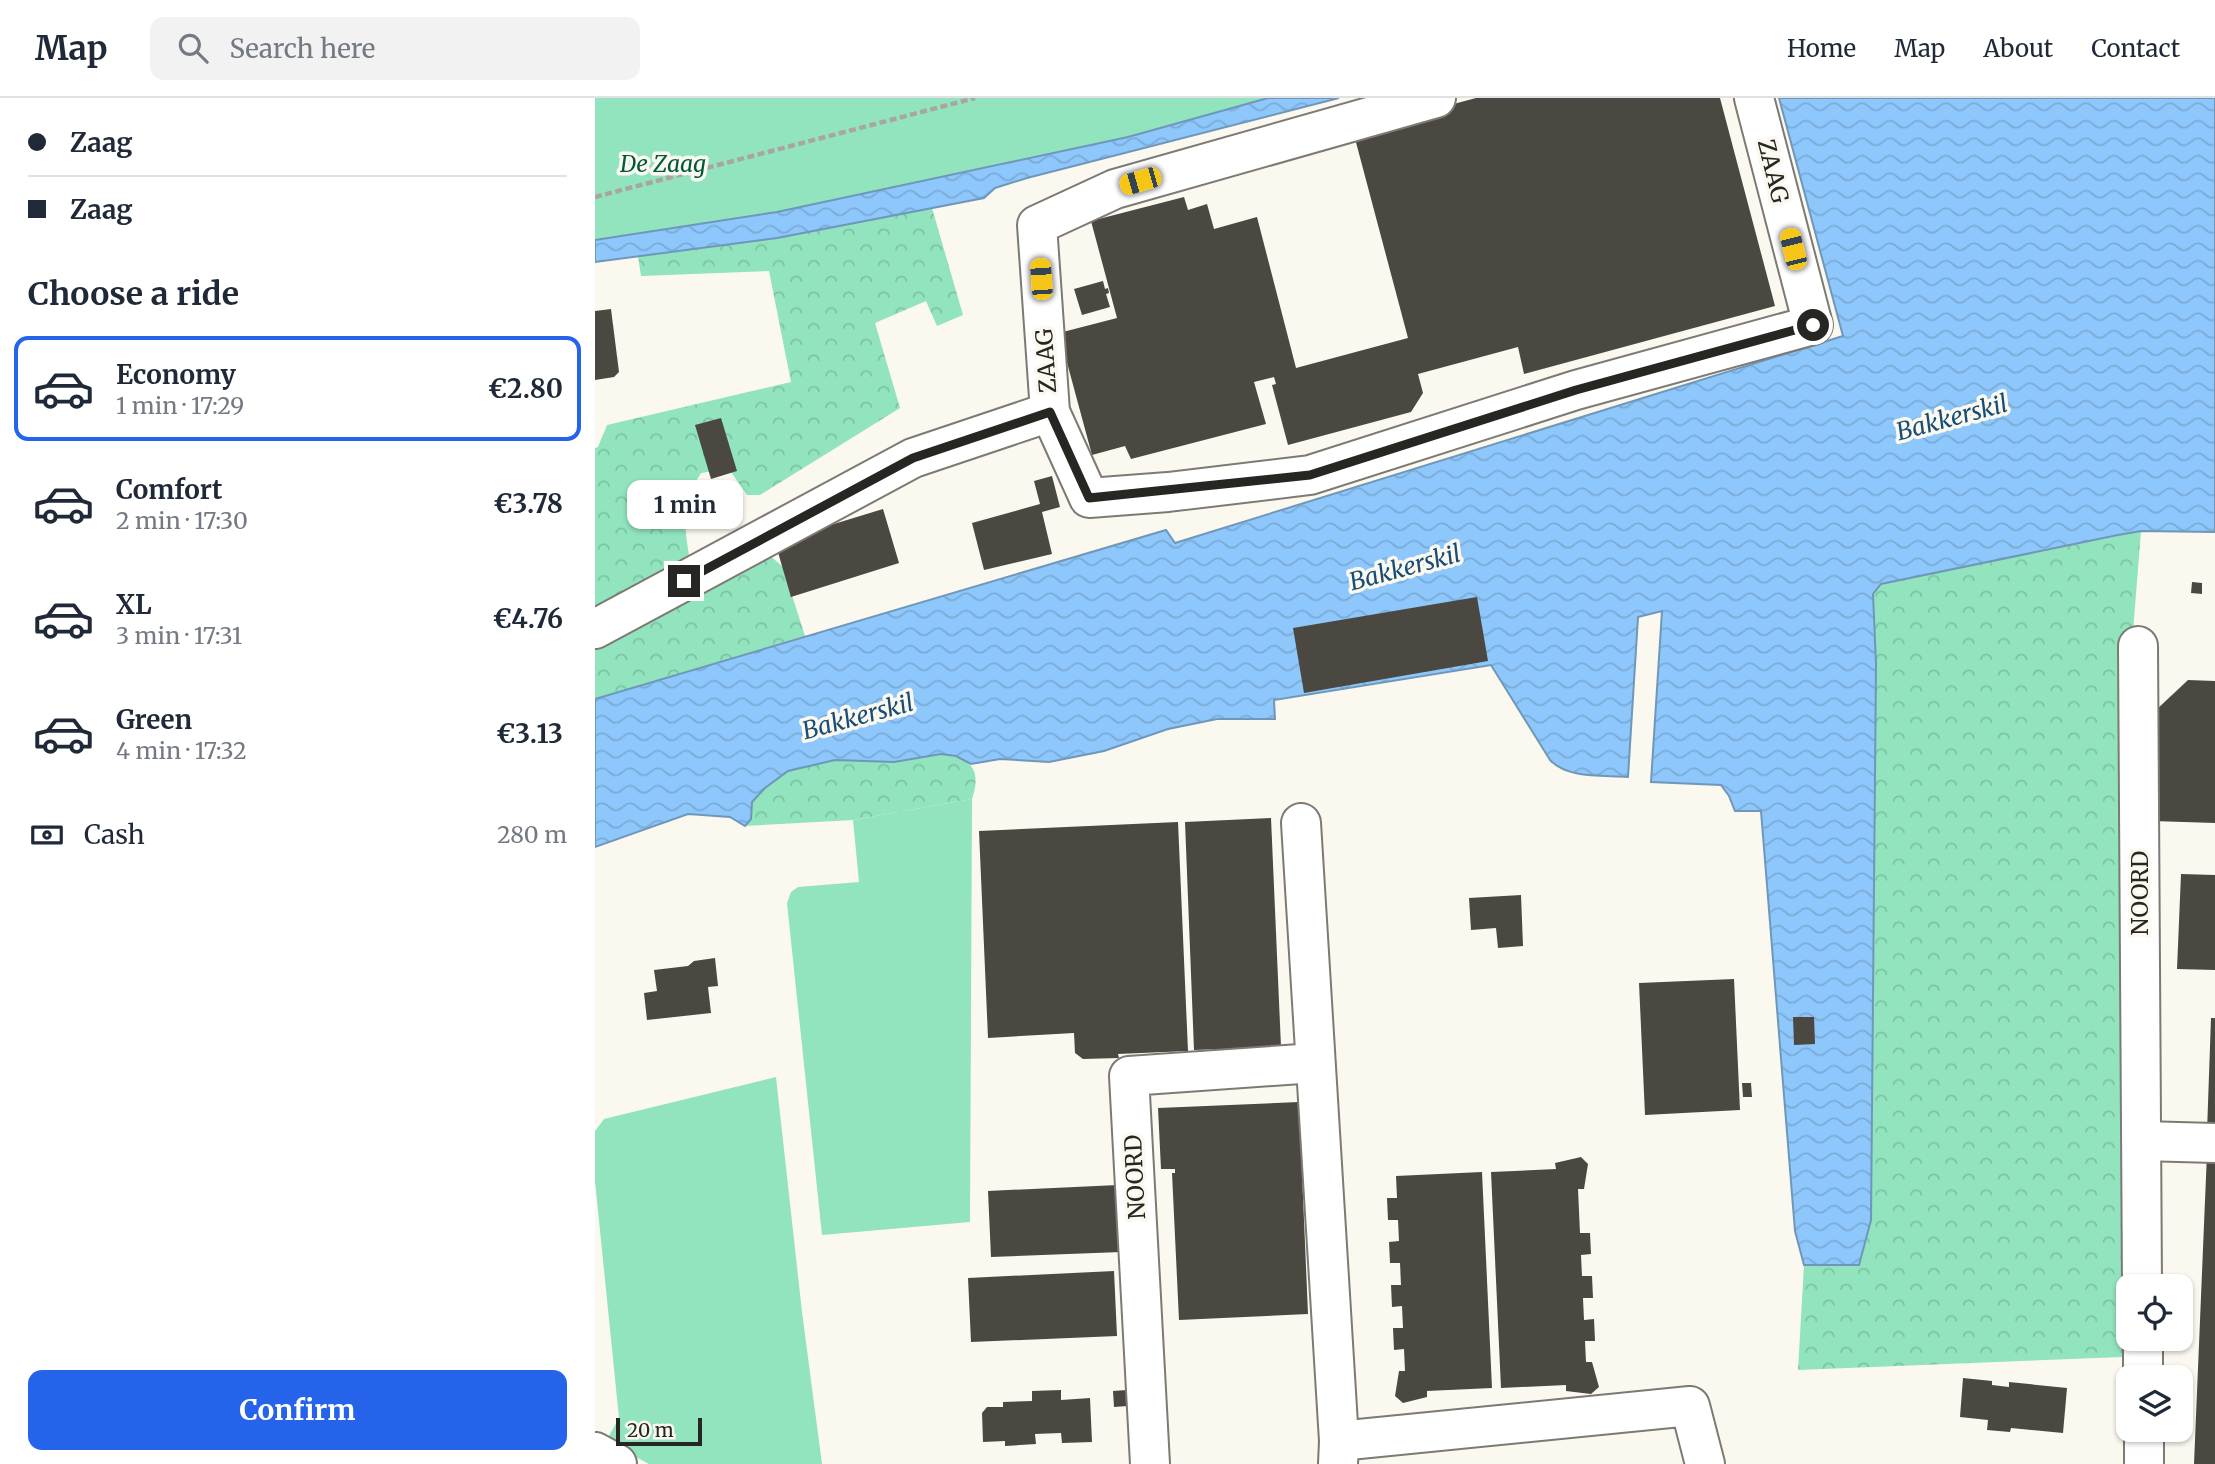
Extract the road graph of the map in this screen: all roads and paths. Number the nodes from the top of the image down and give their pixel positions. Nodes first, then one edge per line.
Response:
1 (975, 98) edge
2 (1436, 98) edge
3 (1755, 98) edge
4 (595, 197) edge
5 (1050, 412) junction
6 (595, 629) edge
7 (2139, 646) dead end
8 (1301, 823) dead end
9 (1315, 1063) junction
10 (2141, 1141) junction
11 (2215, 1143) edge
12 (2142, 1274) edge
13 (2144, 1442) edge
14 (595, 1452) edge
15 (1338, 1453) edge
16 (617, 1464) edge
17 (1150, 1464) edge
18 (1705, 1464) edge
19 (2144, 1464) edge

1 - 4 path
2 - 5 street, ZAAG
3 - 5 street, ZAAG
5 - 6 street, ZAAG
7 - 10 street, NOORD
8 - 9 street
9 - 15 street
9 - 17 street, NOORD
10 - 11 street
10 - 12 street, NOORD
13 - 19 street
14 - 16 street
15 - 18 street

